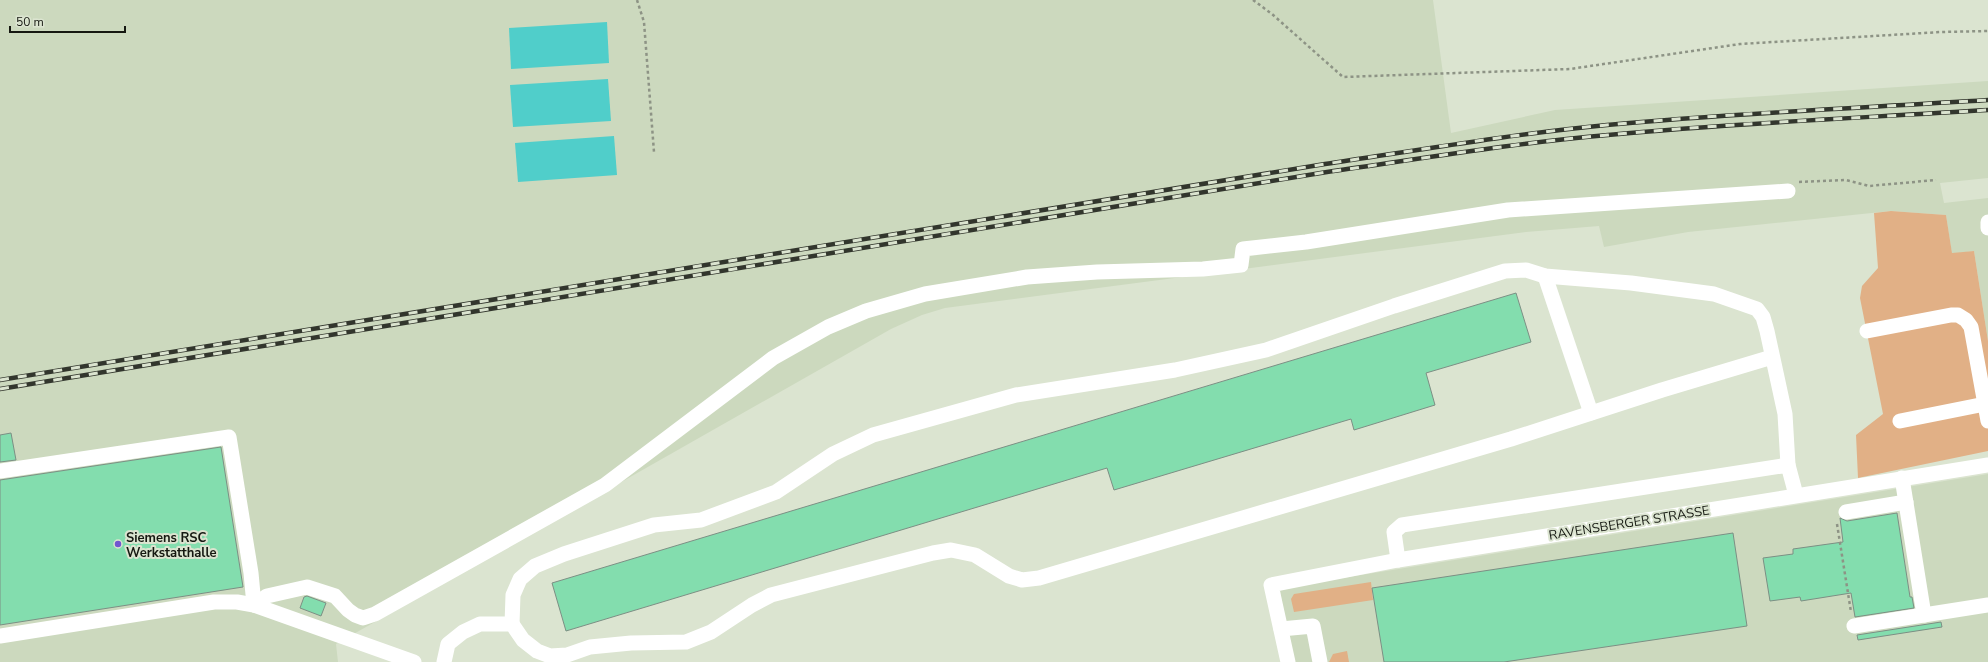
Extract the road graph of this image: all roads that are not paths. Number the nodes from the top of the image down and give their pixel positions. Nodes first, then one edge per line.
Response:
1 (1788, 190) road end
2 (1988, 222) edge
3 (1988, 228) edge
4 (1545, 276) junction
5 (1867, 331) dead end
6 (1772, 357) junction
7 (1985, 404) junction
8 (1591, 413) junction
9 (1900, 421) dead end
10 (1988, 421) edge
11 (1788, 465) junction
12 (1988, 465) edge
13 (0, 472) edge
14 (1902, 478) junction
15 (1796, 495) junction
16 (1906, 502) junction
17 (1846, 512) road end
18 (1398, 560) junction
19 (254, 605) junction
20 (1988, 605) edge
21 (1924, 615) junction
22 (512, 624) junction
23 (1854, 626) road end
24 (1281, 629) junction
25 (0, 636) edge
26 (414, 662) edge
27 (444, 662) edge
28 (1288, 662) edge
29 (1320, 662) edge

1 - 19 street
2 - 3 street
4 - 6 street
4 - 8 street
4 - 22 street
5 - 7 street
6 - 8 street
6 - 11 street
7 - 9 street
7 - 10 street
8 - 22 street
11 - 15 street
11 - 18 street
12 - 14 street, RAVENSBERGER STRASSE
13 - 19 street
14 - 15 street, RAVENSBERGER STRASSE
14 - 16 street
15 - 18 street, RAVENSBERGER STRASSE
16 - 17 street
16 - 21 street
18 - 24 street, RAVENSBERGER STRASSE
19 - 25 street
19 - 26 street
20 - 21 street
21 - 23 street
22 - 27 street
24 - 28 street
24 - 29 street

